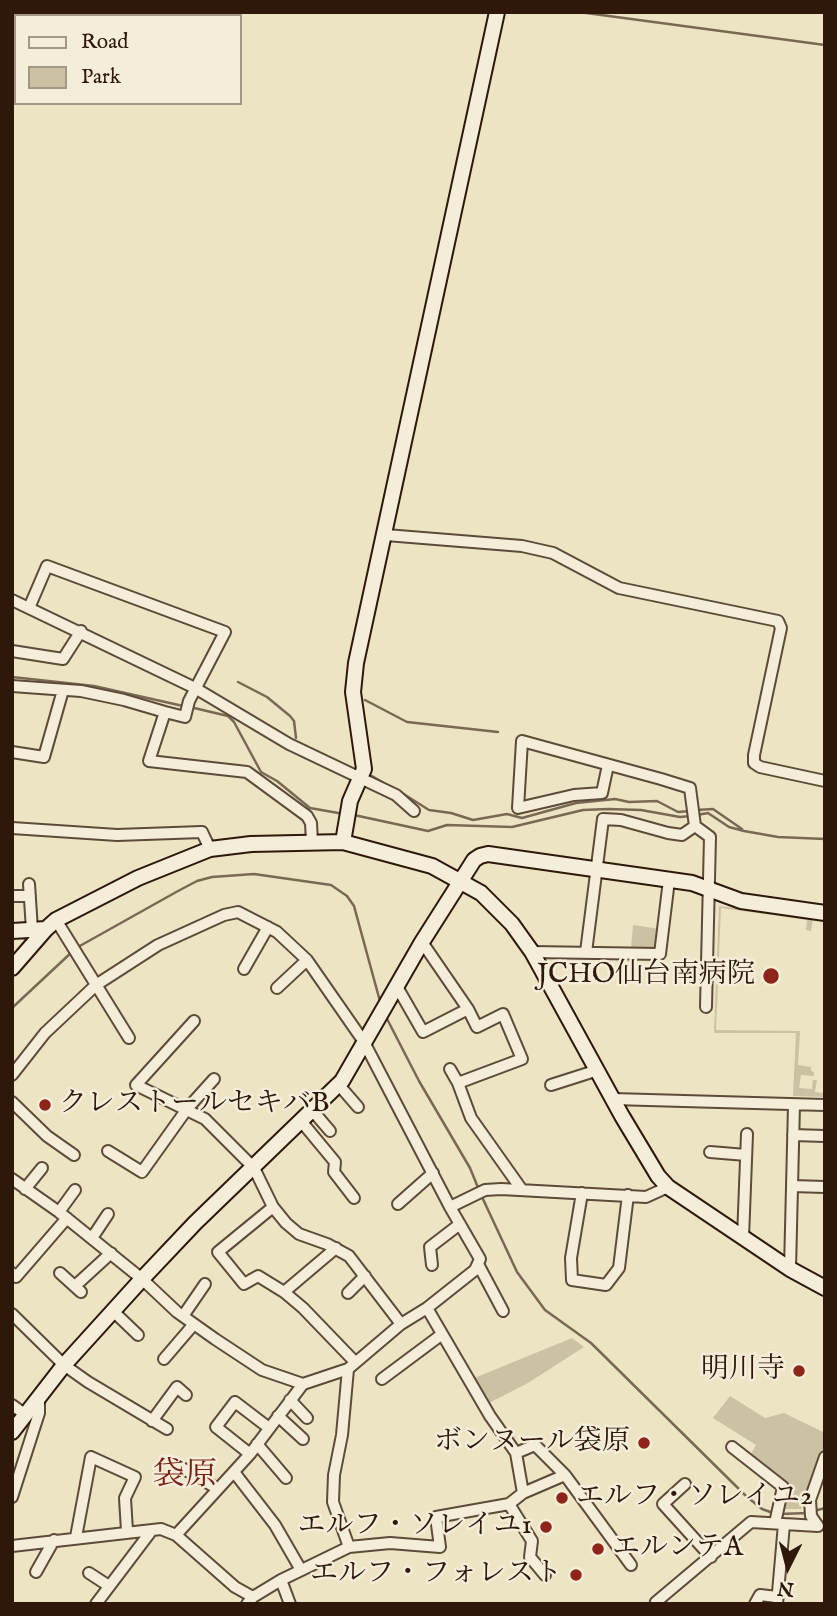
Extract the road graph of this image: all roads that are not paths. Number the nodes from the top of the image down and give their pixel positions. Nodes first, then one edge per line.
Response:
1 (497, 12) edge
2 (386, 535) junction
3 (12, 600) edge
4 (29, 608) junction
5 (81, 631) junction
6 (12, 651) edge
7 (12, 687) edge
8 (195, 688) junction
9 (63, 690) junction
10 (165, 712) junction
11 (12, 752) edge
12 (608, 765) junction
13 (360, 778) junction
14 (825, 781) edge
15 (414, 811) dead end
16 (695, 824) junction
17 (12, 828) edge
18 (312, 841) junction
19 (343, 842) junction
20 (210, 849) junction
21 (595, 870) junction
22 (669, 880) junction
23 (461, 881) junction
24 (29, 884) dead end
25 (709, 889) junction
26 (12, 896) edge
27 (30, 896) junction
28 (825, 912) edge
29 (45, 926) junction
30 (268, 927) junction
31 (12, 930) edge
32 (422, 942) junction
33 (532, 953) junction
34 (586, 953) junction
35 (307, 960) junction
36 (12, 968) edge
37 (244, 969) dead end
38 (96, 985) junction
39 (396, 985) junction
40 (277, 989) dead end
41 (706, 1007) dead end
42 (468, 1009) junction
43 (194, 1021) dead end
44 (129, 1038) dead end
45 (364, 1042) junction
46 (450, 1069) dead end
47 (598, 1070) junction
48 (12, 1075) edge
49 (214, 1079) dead end
50 (458, 1083) junction
51 (338, 1084) junction
52 (551, 1085) dead end
53 (613, 1099) junction
54 (12, 1102) edge
55 (794, 1105) junction
56 (825, 1105) edge
57 (358, 1107) dead end
58 (187, 1110) junction
59 (312, 1110) junction
60 (301, 1121) junction
61 (330, 1131) dead end
62 (747, 1134) dead end
63 (793, 1135) junction
64 (825, 1136) edge
65 (108, 1151) dead end
66 (710, 1152) dead end
67 (74, 1155) dead end
68 (746, 1155) junction
69 (43, 1168) dead end
70 (254, 1168) junction
71 (433, 1173) junction
72 (12, 1179) edge
73 (792, 1186) junction
74 (668, 1187) junction
75 (825, 1187) edge
76 (25, 1189) junction
77 (75, 1190) dead end
78 (522, 1190) junction
79 (582, 1193) junction
80 (628, 1195) junction
81 (354, 1198) dead end
82 (398, 1204) dead end
83 (273, 1207) junction
84 (450, 1207) junction
85 (108, 1214) dead end
86 (63, 1215) junction
87 (460, 1224) junction
88 (92, 1238) junction
89 (743, 1238) junction
90 (336, 1248) junction
91 (111, 1253) junction
92 (478, 1264) junction
93 (432, 1265) dead end
94 (790, 1269) junction
95 (12, 1273) edge
96 (60, 1273) dead end
97 (365, 1276) junction
98 (142, 1279) junction
99 (205, 1284) dead end
100 (825, 1287) edge
101 (284, 1292) junction
102 (348, 1293) dead end
103 (427, 1308) junction
104 (113, 1311) junction
105 (503, 1311) dead end
106 (12, 1314) edge
107 (183, 1316) junction
108 (194, 1324) junction
109 (401, 1324) junction
110 (138, 1335) dead end
111 (441, 1335) junction
112 (164, 1359) dead end
113 (64, 1365) junction
114 (351, 1366) junction
115 (382, 1379) dead end
116 (303, 1384) junction
117 (186, 1395) dead end
118 (39, 1399) junction
119 (290, 1400) junction
120 (12, 1405) edge
121 (26, 1415) junction
122 (278, 1416) junction
123 (307, 1418) dead end
124 (152, 1421) junction
125 (269, 1428) junction
126 (167, 1429) dead end
127 (12, 1432) edge
128 (303, 1439) dead end
129 (257, 1444) junction
130 (732, 1447) dead end
131 (516, 1453) junction
132 (250, 1454) junction
133 (825, 1457) edge
134 (177, 1465) dead end
135 (234, 1472) junction
136 (565, 1475) junction
137 (286, 1478) dead end
138 (685, 1484) dead end
139 (218, 1489) junction
140 (523, 1493) junction
141 (12, 1497) edge
142 (509, 1504) junction
143 (778, 1519) junction
144 (818, 1527) junction
145 (152, 1530) junction
146 (127, 1531) junction
147 (176, 1535) junction
148 (76, 1537) junction
149 (825, 1537) edge
150 (54, 1540) junction
151 (12, 1546) edge
152 (349, 1547) junction
153 (710, 1557) junction
154 (631, 1565) dead end
155 (301, 1570) junction
156 (36, 1572) dead end
157 (89, 1573) dead end
158 (545, 1575) dead end
159 (281, 1580) junction
160 (109, 1586) junction
161 (748, 1590) dead end
162 (757, 1599) edge
163 (777, 1600) edge
164 (250, 1601) edge
165 (655, 1603) edge
166 (96, 1604) edge
167 (290, 1604) edge

1 - 2 street
2 - 13 street
2 - 14 street
3 - 4 street
4 - 5 street
4 - 8 street
5 - 6 street
5 - 8 street
7 - 9 street
8 - 10 street
8 - 13 street
9 - 10 street
9 - 11 street
10 - 18 street
12 - 12 street
12 - 16 street
13 - 15 street
13 - 19 street
16 - 21 street
16 - 25 street
17 - 20 street
18 - 19 street
18 - 20 street
19 - 23 street
20 - 29 street
21 - 22 street
21 - 23 street
21 - 34 street
22 - 25 street
22 - 34 street
23 - 32 street
23 - 33 street
24 - 27 street
25 - 28 street
25 - 41 street
26 - 27 street
27 - 29 street
29 - 31 street
29 - 36 street
29 - 38 street
30 - 35 street
30 - 37 street
30 - 38 street
32 - 39 street
32 - 42 street
33 - 34 street
33 - 47 street
35 - 40 street
35 - 45 street
38 - 44 street
38 - 48 street
39 - 42 street
39 - 45 street
42 - 50 street
43 - 58 street
45 - 51 street
45 - 71 street
46 - 50 street
47 - 52 street
47 - 53 street
49 - 58 street
50 - 78 street
51 - 57 street
51 - 59 street
53 - 55 street
53 - 74 street
54 - 67 street
55 - 56 street
55 - 63 street
58 - 65 street
58 - 70 street
59 - 60 street
59 - 61 street
60 - 70 street
60 - 81 street
62 - 68 street
63 - 64 street
63 - 73 street
66 - 68 street
68 - 89 street
69 - 76 street
70 - 83 street
70 - 98 street
71 - 82 street
71 - 84 street
72 - 76 street
73 - 75 street
73 - 94 street
74 - 80 street
74 - 89 street
76 - 86 street
77 - 86 street
78 - 79 street
78 - 84 street
79 - 80 street
79 - 80 street
83 - 90 street
83 - 101 street
84 - 87 street
85 - 88 street
86 - 88 street
86 - 95 street
87 - 92 street
87 - 93 street
88 - 91 street
89 - 94 street
90 - 97 street
90 - 101 street
91 - 96 street
91 - 98 street
92 - 103 street
92 - 105 street
94 - 100 street
97 - 102 street
97 - 109 street
98 - 104 street
98 - 107 street
99 - 107 street
101 - 114 street
103 - 109 street
103 - 111 street
104 - 110 street
104 - 113 street
106 - 113 street
107 - 108 street
108 - 112 street
108 - 116 street
109 - 114 street
111 - 115 street
111 - 131 street
113 - 118 street
113 - 124 street
114 - 116 street
114 - 152 street
116 - 119 street
117 - 124 street
118 - 121 street
118 - 141 street
119 - 122 street
119 - 123 street
120 - 121 street
121 - 127 street
122 - 125 street
122 - 128 street
124 - 126 street
125 - 129 street
125 - 132 street
129 - 132 street
129 - 137 street
130 - 143 street
131 - 136 street
131 - 140 street
132 - 135 street
133 - 144 street
134 - 139 street
135 - 139 street
135 - 155 street
136 - 140 street
136 - 154 street
138 - 153 street
139 - 147 street
140 - 142 street
142 - 152 street
142 - 158 street
143 - 144 street
143 - 153 street
143 - 163 street
144 - 149 street
145 - 146 street
145 - 147 street
145 - 160 street
146 - 148 street
146 - 148 street
147 - 164 street
148 - 150 street
150 - 151 street
150 - 156 street
152 - 155 street
153 - 165 street
155 - 159 street
157 - 160 street
159 - 164 street
159 - 167 street
160 - 166 street
161 - 162 street
162 - 163 street

